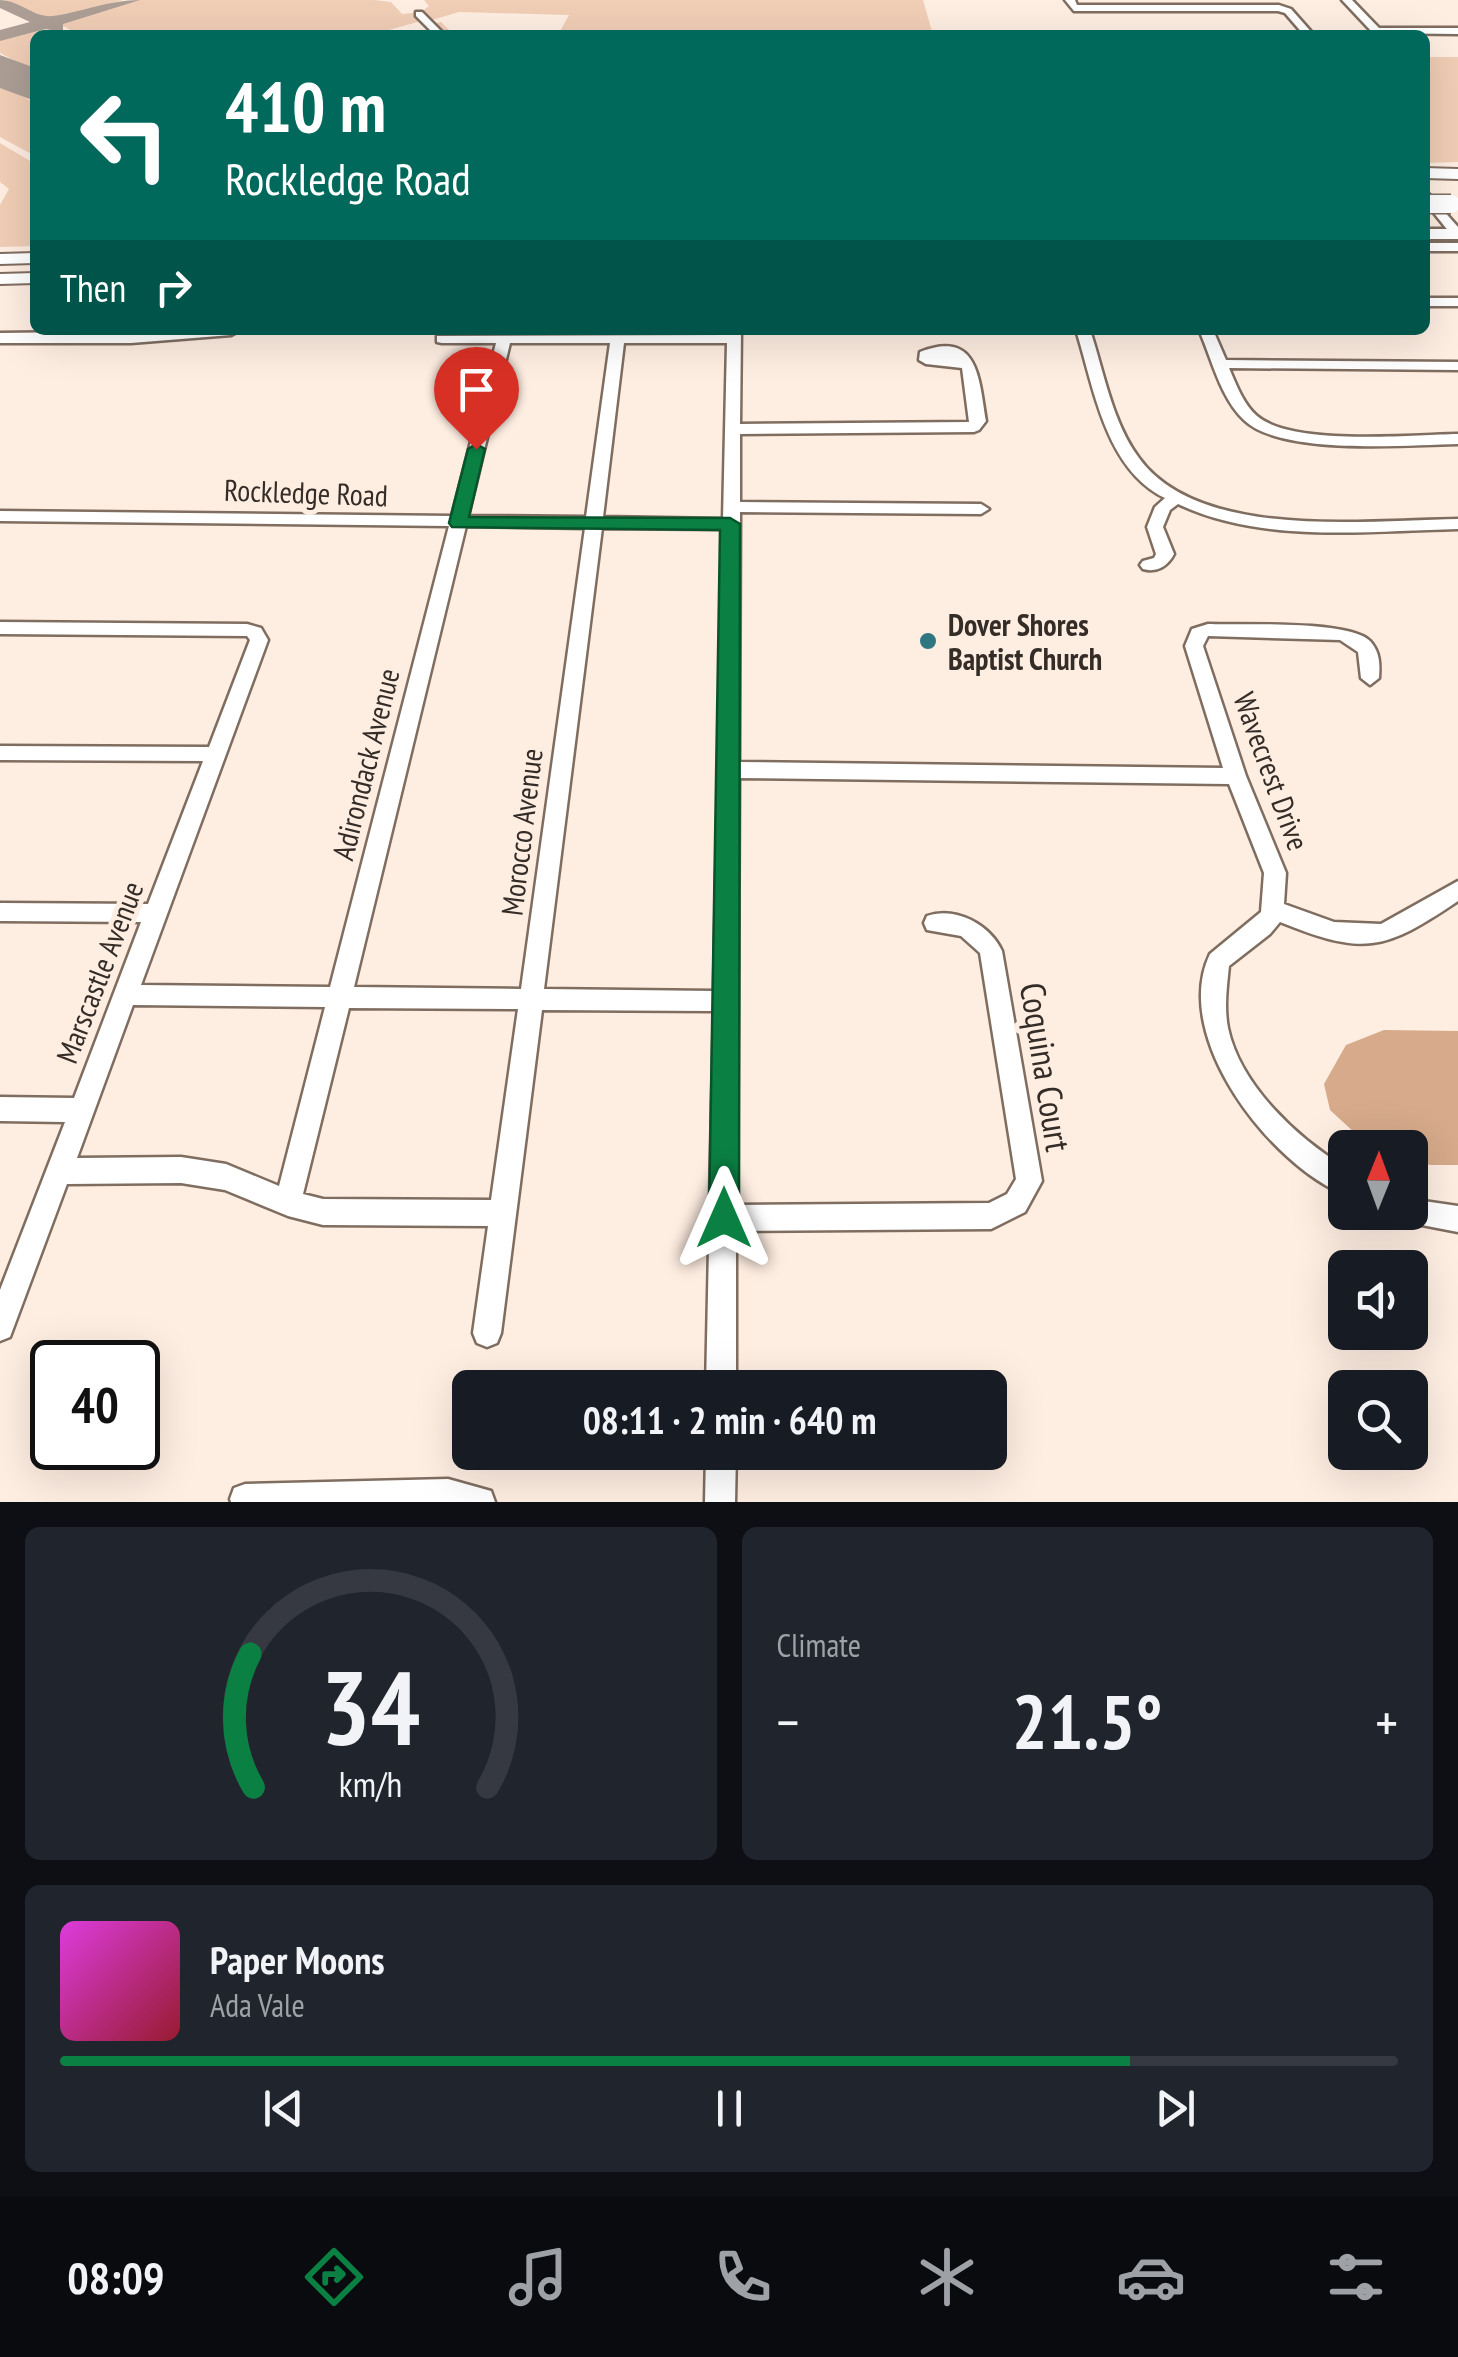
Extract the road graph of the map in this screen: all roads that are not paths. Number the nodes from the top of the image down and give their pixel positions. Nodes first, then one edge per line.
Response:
1 (1070, 0) edge
2 (1348, 0) edge
3 (419, 14) dead end
4 (435, 30) edge
5 (1305, 30) edge
6 (1375, 30) edge
7 (1430, 31) edge
8 (1458, 31) edge
9 (1458, 176) edge
10 (1430, 183) edge
11 (1430, 185) edge
12 (1430, 187) edge
13 (1456, 199) edge
14 (1430, 203) edge
15 (1430, 233) edge
16 (1458, 234) edge
17 (1430, 247) edge
18 (1458, 248) edge
19 (30, 258) edge
20 (0, 259) edge
21 (0, 278) edge
22 (30, 278) edge
23 (1430, 302) edge
24 (1458, 302) edge
25 (179, 335) edge
26 (734, 335) edge
27 (1085, 335) edge
28 (1208, 335) edge
29 (5, 336) edge
30 (442, 339) dead end
31 (504, 339) junction
32 (618, 339) junction
33 (968, 364) dead end
34 (1222, 364) junction
35 (1458, 366) edge
36 (732, 429) junction
37 (1458, 439) edge
38 (1174, 499) junction
39 (981, 509) dead end
40 (0, 516) edge
41 (730, 516) junction
42 (458, 523) junction
43 (594, 523) junction
44 (1458, 524) edge
45 (1149, 565) dead end
46 (0, 628) edge
47 (1370, 678) dead end
48 (0, 753) edge
49 (216, 754) junction
50 (727, 770) junction
51 (1236, 776) junction
52 (1458, 890) edge
53 (1273, 909) junction
54 (0, 912) edge
55 (156, 913) junction
56 (935, 923) dead end
57 (126, 995) junction
58 (341, 997) junction
59 (532, 999) junction
60 (724, 1000) junction
61 (0, 1109) edge
62 (82, 1110) junction
63 (59, 1171) junction
64 (1328, 1173) edge
65 (288, 1204) junction
66 (503, 1214) junction
67 (1428, 1215) edge
68 (724, 1218) junction
69 (1458, 1219) edge
70 (0, 1327) edge
71 (487, 1333) dead end
72 (722, 1370) edge
73 (720, 1470) edge
74 (244, 1499) dead end
75 (480, 1502) edge
76 (720, 1502) edge

1 - 5 street
2 - 6 street
3 - 4 street
7 - 8 street
9 - 10 highway
11 - 13 highway
12 - 16 street
13 - 14 highway, bridge
15 - 16 main road
17 - 18 street
19 - 20 highway
21 - 22 highway
23 - 24 street
25 - 29 main road
26 - 32 street
26 - 36 street
27 - 38 street
28 - 34 street
30 - 31 street
31 - 32 street
31 - 42 street, Adirondack Avenue
32 - 43 street, Morocco Avenue
33 - 36 street
34 - 35 street
34 - 37 street
36 - 41 street
38 - 44 street
38 - 45 street
39 - 41 street, Rockledge Road
40 - 42 street, Rockledge Road
41 - 43 street, Rockledge Road
41 - 50 street
42 - 43 street, Rockledge Road
42 - 58 street, Adirondack Avenue
43 - 59 street, Morocco Avenue
46 - 49 street, Marscastle Avenue
47 - 51 street, Wavecrest Drive
48 - 49 street
49 - 55 street, Marscastle Avenue
50 - 51 street
50 - 60 street
51 - 53 street, Wavecrest Drive
52 - 53 street
53 - 64 street
54 - 55 street
55 - 57 street, Marscastle Avenue
56 - 68 street, Coquina Court
57 - 58 street
57 - 62 street, Marscastle Avenue
58 - 59 street
58 - 65 street, Adirondack Avenue
59 - 60 street
59 - 66 street, Morocco Avenue
60 - 68 street
61 - 62 street
62 - 63 street, Marscastle Avenue
63 - 65 street
63 - 70 street, Marscastle Avenue
65 - 66 street
66 - 71 street, Morocco Avenue
67 - 69 street
68 - 72 street
73 - 76 street
74 - 75 street

